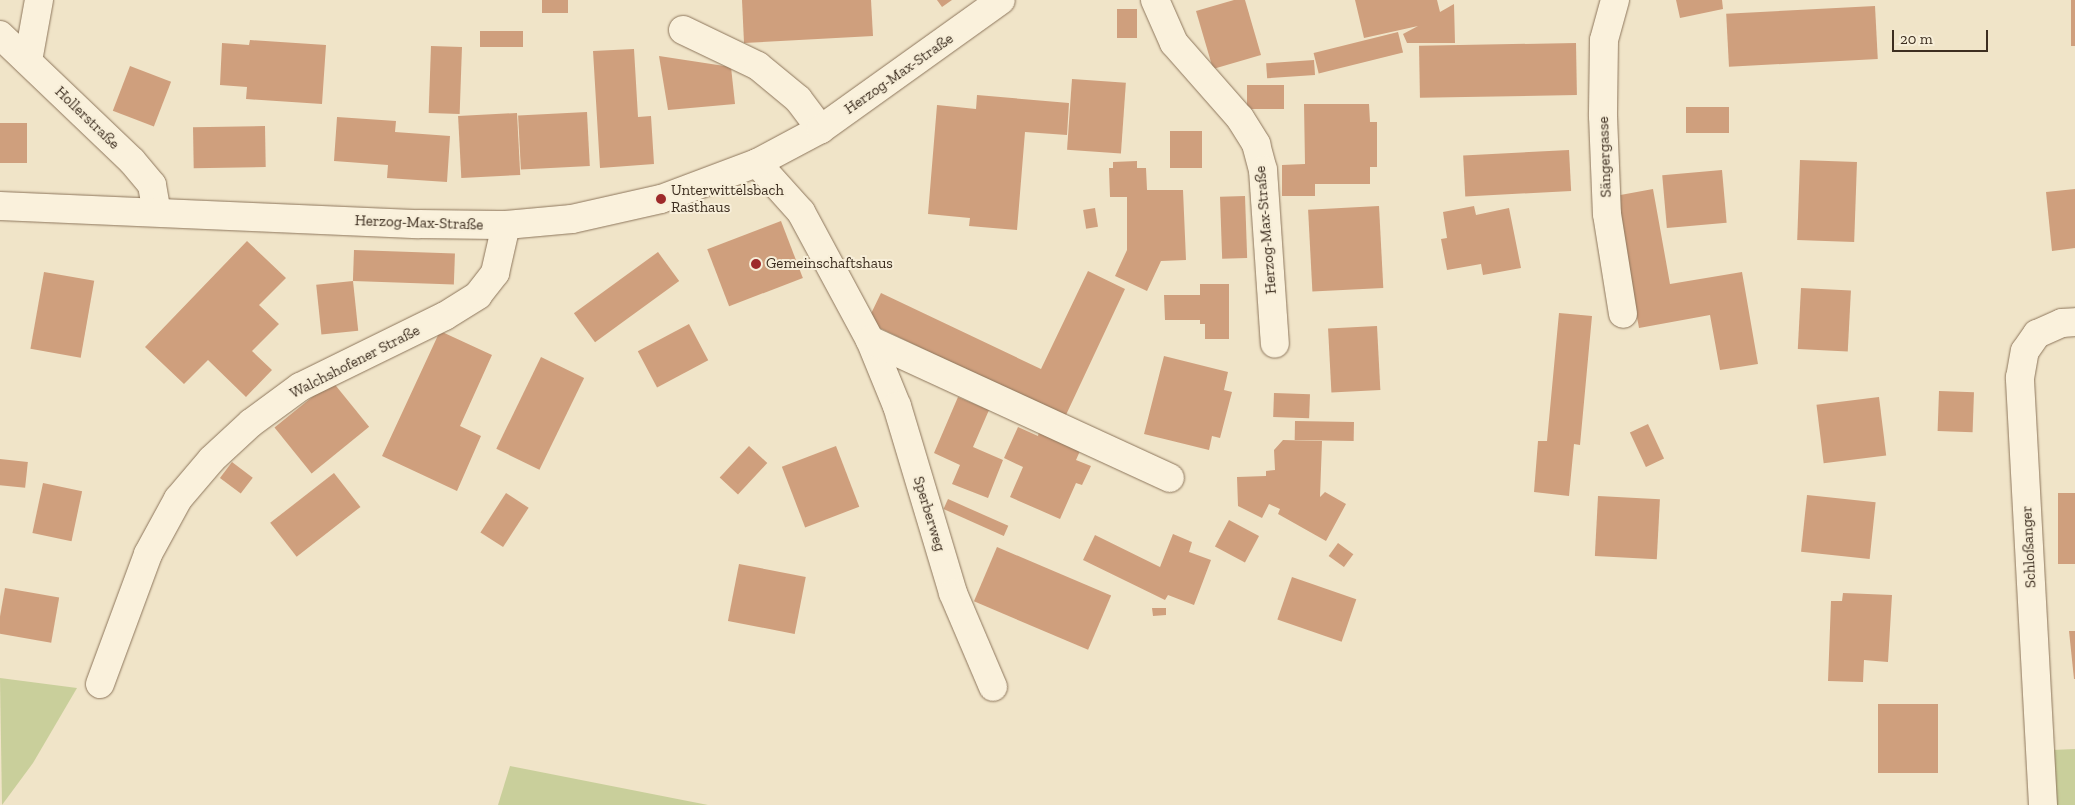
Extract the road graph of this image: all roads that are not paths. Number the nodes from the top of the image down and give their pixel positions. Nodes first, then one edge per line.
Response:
1 (39, 0) edge
2 (1001, 0) edge
3 (1155, 0) edge
4 (1615, 0) edge
5 (683, 30) dead end
6 (0, 35) edge
7 (28, 61) junction
8 (821, 129) junction
9 (757, 163) junction
10 (0, 206) edge
11 (157, 212) junction
12 (506, 226) junction
13 (1623, 314) dead end
14 (2075, 322) edge
15 (870, 340) junction
16 (1275, 344) dead end
17 (1170, 478) dead end
18 (100, 684) dead end
19 (993, 687) dead end
20 (2043, 805) edge

1 - 7 street
2 - 8 street, Herzog-Max-Straße
3 - 16 street, Herzog-Max-Straße
4 - 13 street, Sängergasse
5 - 8 street
6 - 7 street, Hollerstraße
7 - 11 street, Hollerstraße
8 - 9 street, Herzog-Max-Straße
9 - 12 street, Herzog-Max-Straße
9 - 15 street, Sperberweg
10 - 11 street, Herzog-Max-Straße
11 - 12 street, Herzog-Max-Straße
12 - 18 street, Walchshofener Straße
14 - 20 street, Schloßanger
15 - 17 street
15 - 19 street, Sperberweg

